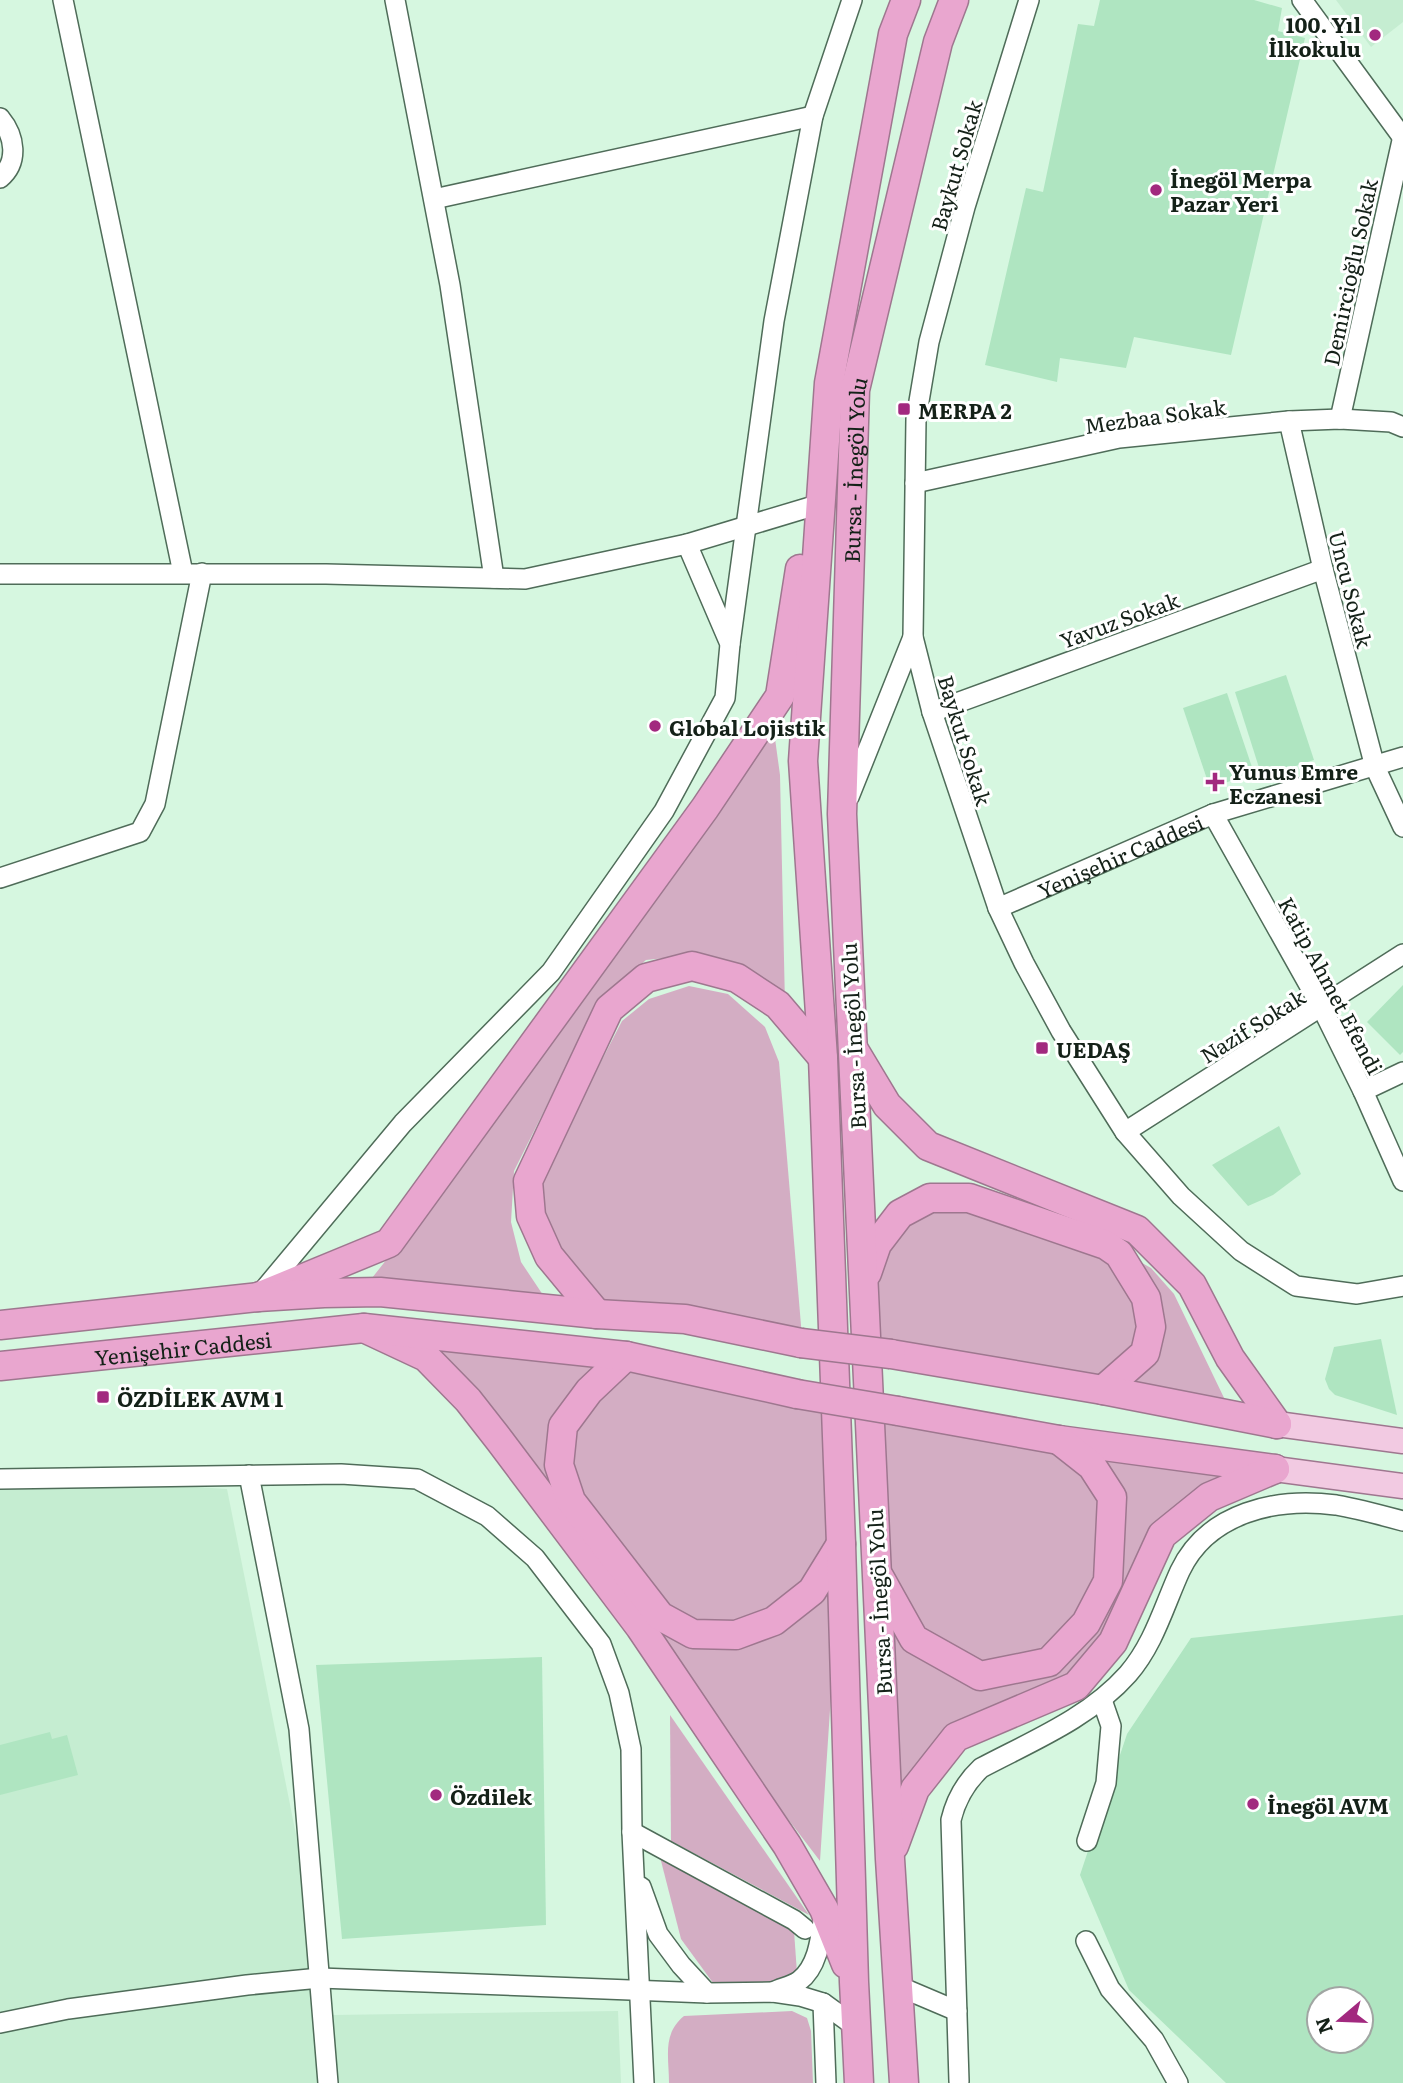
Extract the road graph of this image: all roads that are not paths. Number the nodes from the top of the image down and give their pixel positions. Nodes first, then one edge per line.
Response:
1 (63, 0) edge
2 (395, 0) edge
3 (852, 0) edge
4 (906, 0) edge
5 (954, 0) edge
6 (1029, 0) edge
7 (1302, 0) edge
8 (813, 116) junction
9 (0, 118) edge
10 (1403, 137) edge
11 (0, 178) edge
12 (434, 199) junction
13 (829, 383) junction
14 (1340, 419) junction
15 (1289, 421) junction
16 (1403, 427) edge
17 (915, 484) junction
18 (810, 507) junction
19 (746, 528) junction
20 (687, 544) junction
21 (1323, 569) junction
22 (193, 573) junction
23 (0, 574) edge
24 (494, 579) junction
25 (913, 637) junction
26 (730, 644) junction
27 (932, 712) junction
28 (1403, 757) edge
29 (1375, 767) junction
30 (842, 814) junction
31 (1213, 814) junction
32 (1403, 827) edge
33 (0, 878) edge
34 (999, 908) junction
35 (1403, 954) edge
36 (1322, 1008) junction
37 (851, 1046) junction
38 (823, 1058) junction
39 (1403, 1072) edge
40 (1363, 1091) junction
41 (1125, 1132) junction
42 (1403, 1181) edge
43 (864, 1282) junction
44 (1403, 1286) edge
45 (258, 1297) junction
46 (597, 1314) junction
47 (4, 1324) edge
48 (364, 1328) junction
49 (626, 1356) junction
50 (0, 1366) edge
51 (1103, 1390) junction
52 (1277, 1424) junction
53 (1059, 1440) junction
54 (1403, 1441) edge
55 (1275, 1469) junction
56 (249, 1475) junction
57 (0, 1479) edge
58 (1403, 1486) edge
59 (1403, 1521) edge
60 (841, 1544) junction
61 (876, 1569) junction
62 (1101, 1700) junction
63 (632, 1832) junction
64 (1087, 1841) dead end
65 (890, 1859) junction
66 (634, 1869) junction
67 (815, 1919) junction
68 (1086, 1941) dead end
69 (320, 1978) junction
70 (853, 1982) junction
71 (898, 1986) junction
72 (640, 1989) junction
73 (774, 1992) junction
74 (707, 1993) junction
75 (822, 2003) junction
76 (957, 2011) junction
77 (0, 2023) edge
78 (856, 2027) junction
79 (957, 2082) edge
80 (328, 2083) edge
81 (645, 2083) edge
82 (826, 2083) edge
83 (859, 2083) edge
84 (904, 2083) edge
85 (1178, 2083) edge

1 - 22 street
2 - 12 street
3 - 8 street
4 - 13 highway, Bursa - İnegöl Yolu
5 - 30 highway, Bursa - İnegöl Yolu
6 - 17 street, Baykut Sokak
7 - 10 street
8 - 12 street
8 - 19 street
9 - 11 street
10 - 14 street, Demircioğlu Sokak
12 - 24 street
13 - 18 highway
13 - 38 highway, Bursa - İnegöl Yolu
14 - 15 street, Mezbaa Sokak
14 - 16 street, Mezbaa Sokak
15 - 17 street, Mezbaa Sokak
15 - 21 street, Uncu Sokak
17 - 25 street, Baykut Sokak
18 - 19 street
18 - 45 highway
19 - 20 street
19 - 26 street
20 - 24 street
20 - 26 street
21 - 27 street, Yavuz Sokak
21 - 29 street, Uncu Sokak
22 - 23 street
22 - 24 street
22 - 33 street
25 - 27 street, Baykut Sokak
25 - 30 street
26 - 45 street
27 - 34 street, Baykut Sokak
28 - 29 street, Yenişehir Caddesi
29 - 31 street, Yenişehir Caddesi
29 - 32 street, Uncu Sokak
30 - 37 highway, Bursa - İnegöl Yolu
31 - 34 street, Yenişehir Caddesi
31 - 36 street, Katip Ahmet Efendi
34 - 41 street, Baykut Sokak
35 - 36 street, Nazif Sokak
36 - 40 street, Katip Ahmet Efendi
36 - 41 street, Nazif Sokak
37 - 43 highway, Bursa - İnegöl Yolu
37 - 52 highway
38 - 46 highway
38 - 60 highway, Bursa - İnegöl Yolu
39 - 40 street
40 - 42 street, Katip Ahmet Efendi
41 - 44 street, Baykut Sokak
43 - 51 highway
43 - 61 highway, Bursa - İnegöl Yolu
45 - 46 highway
45 - 47 highway, Yenişehir Caddesi
46 - 51 highway, bridge
48 - 49 highway, Yenişehir Caddesi
48 - 50 highway, Yenişehir Caddesi
48 - 67 highway
49 - 53 highway, Yenişehir Caddesi, bridge
49 - 60 highway
51 - 52 highway
52 - 54 main road
53 - 55 highway, Yenişehir Caddesi
53 - 61 highway
55 - 58 main road
55 - 65 highway
56 - 57 street
56 - 63 street
56 - 69 street
59 - 62 street
60 - 70 highway, Bursa - İnegöl Yolu
61 - 65 highway, Bursa - İnegöl Yolu
62 - 64 street
62 - 76 street
63 - 66 street
63 - 67 street
65 - 71 highway, Bursa - İnegöl Yolu
66 - 72 street
66 - 74 street
67 - 70 highway
67 - 73 street
68 - 85 street
69 - 72 street
69 - 77 street
69 - 80 street
70 - 78 highway, Bursa - İnegöl Yolu
71 - 76 street
71 - 84 highway, Bursa - İnegöl Yolu
72 - 74 street
72 - 81 street
73 - 74 street
73 - 75 street
75 - 78 street
75 - 82 street
76 - 79 street
78 - 83 highway, Bursa - İnegöl Yolu

